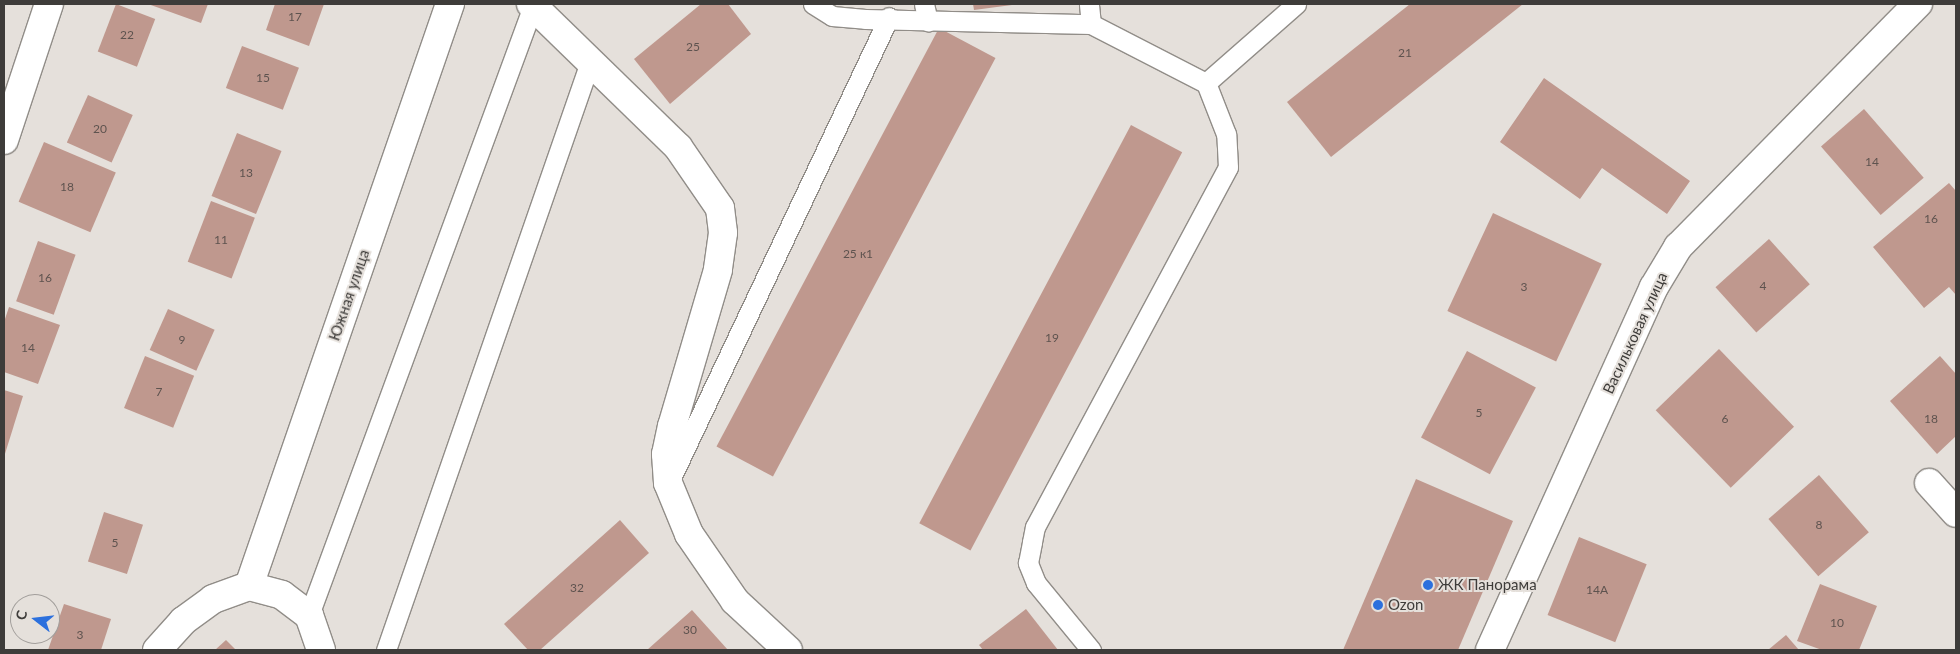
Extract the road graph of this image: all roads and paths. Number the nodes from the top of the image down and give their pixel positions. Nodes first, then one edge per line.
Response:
1 (49, 4) edge
2 (450, 4) edge
3 (813, 4) edge
4 (1089, 4) edge
5 (1296, 4) edge
6 (1918, 4) edge
7 (532, 5) edge
8 (926, 13) edge
9 (889, 17) junction
10 (1092, 24) junction
11 (590, 62) junction
12 (1206, 83) junction
13 (4, 140) edge
14 (668, 483) junction
15 (1929, 483) dead end
16 (1956, 513) edge
17 (249, 586) junction
18 (310, 615) junction
19 (157, 650) edge
20 (321, 650) edge
21 (386, 650) edge
22 (788, 650) edge
23 (1090, 650) edge
24 (1490, 650) edge

1 - 13 street
2 - 17 street, Южная улица
3 - 9 lane
4 - 10 lane
5 - 12 lane
6 - 24 street, Васильковая улица
7 - 11 street
7 - 18 lane
8 - 9 lane
8 - 10 lane
9 - 14 lane
10 - 12 lane
11 - 14 street
11 - 21 lane
12 - 23 lane
14 - 22 street
15 - 16 street
17 - 18 street
17 - 19 street
18 - 20 street

